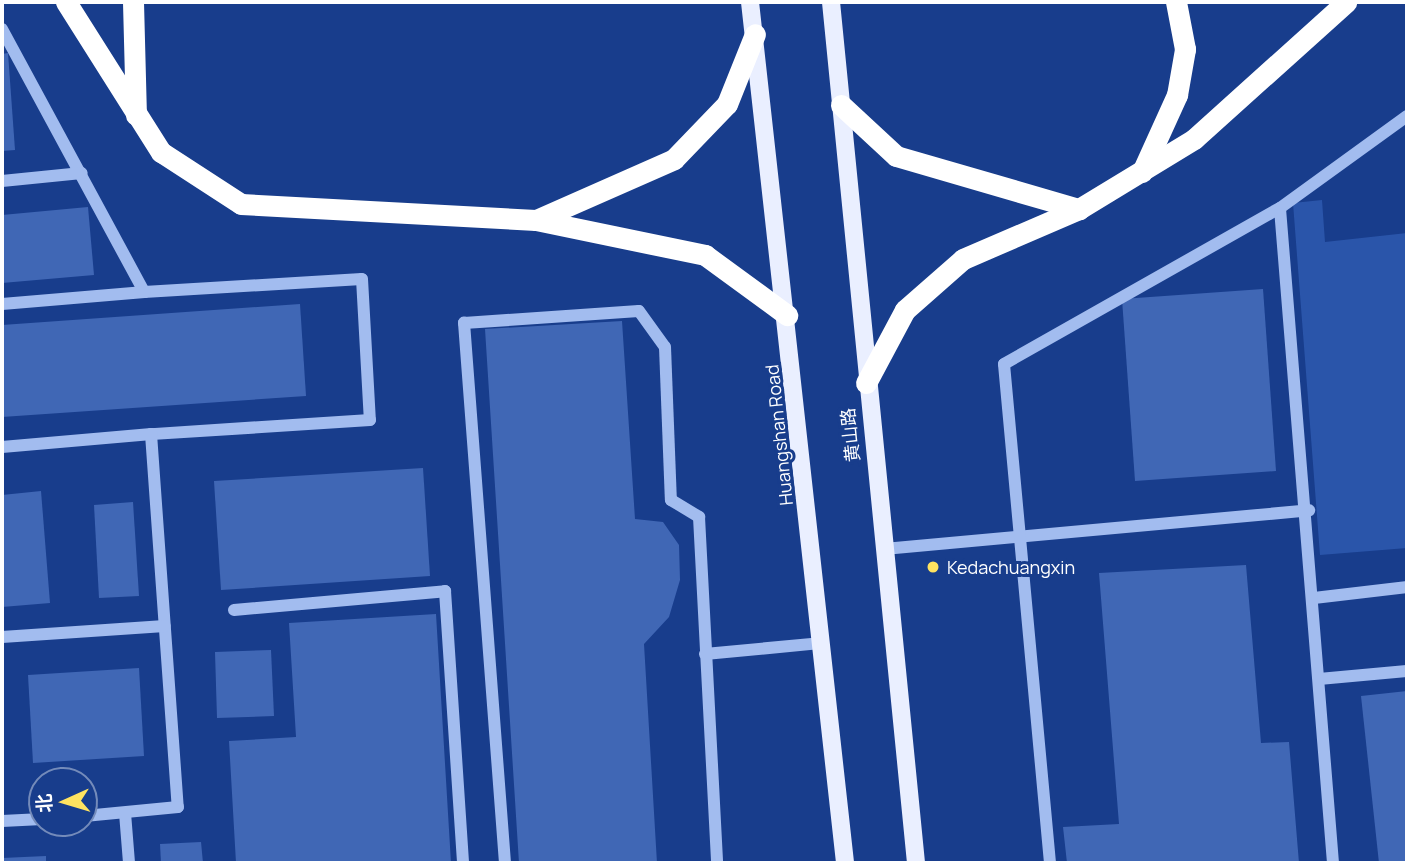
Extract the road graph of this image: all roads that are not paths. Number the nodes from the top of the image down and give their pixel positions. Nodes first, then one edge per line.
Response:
1 (66, 2) edge
2 (133, 2) edge
3 (750, 2) edge
4 (831, 2) edge
5 (1176, 2) edge
6 (1346, 2) edge
7 (2, 29) edge
8 (754, 34) junction
9 (841, 105) junction
10 (1407, 116) edge
11 (136, 120) junction
12 (1142, 172) junction
13 (82, 173) junction
14 (2, 181) edge
15 (1280, 208) junction
16 (1079, 209) junction
17 (536, 220) junction
18 (144, 292) junction
19 (2, 304) edge
20 (787, 316) junction
21 (866, 383) junction
22 (151, 434) junction
23 (2, 447) edge
24 (1309, 510) junction
25 (1016, 536) junction
26 (884, 549) junction
27 (1407, 587) edge
28 (1314, 598) junction
29 (234, 610) dead end
30 (165, 626) junction
31 (2, 637) edge
32 (822, 643) junction
33 (705, 654) junction
34 (1407, 671) edge
35 (1319, 679) junction
36 (125, 813) junction
37 (98, 815) edge
38 (28, 820) edge
39 (2, 821) edge
40 (129, 863) edge
41 (463, 863) edge
42 (505, 863) edge
43 (717, 863) edge
44 (845, 863) edge
45 (916, 863) edge
46 (1050, 863) edge
47 (1333, 863) edge

1 - 11 highway
2 - 11 highway
3 - 8 main road, Huangshan Road
4 - 9 main road, 黄山路
5 - 12 highway
6 - 12 highway
7 - 13 lane
8 - 17 highway
8 - 20 main road, Huangshan Road
9 - 16 highway
9 - 21 main road, 黄山路
10 - 15 lane
11 - 17 highway
12 - 16 highway
13 - 14 lane
13 - 18 lane
15 - 24 lane
15 - 25 lane
16 - 21 highway
17 - 20 highway
18 - 19 lane
18 - 22 lane
20 - 32 main road, Huangshan Road
21 - 26 main road, 黄山路
22 - 23 lane
22 - 30 lane
24 - 25 lane
24 - 28 lane
25 - 26 lane
25 - 46 lane
26 - 45 main road, 黄山路
27 - 28 lane
28 - 35 lane
29 - 41 lane
30 - 31 lane
30 - 36 lane
32 - 33 lane
32 - 44 main road, Huangshan Road
33 - 42 lane
33 - 43 lane
34 - 35 lane
35 - 47 lane
36 - 37 lane
36 - 40 lane
38 - 39 lane

